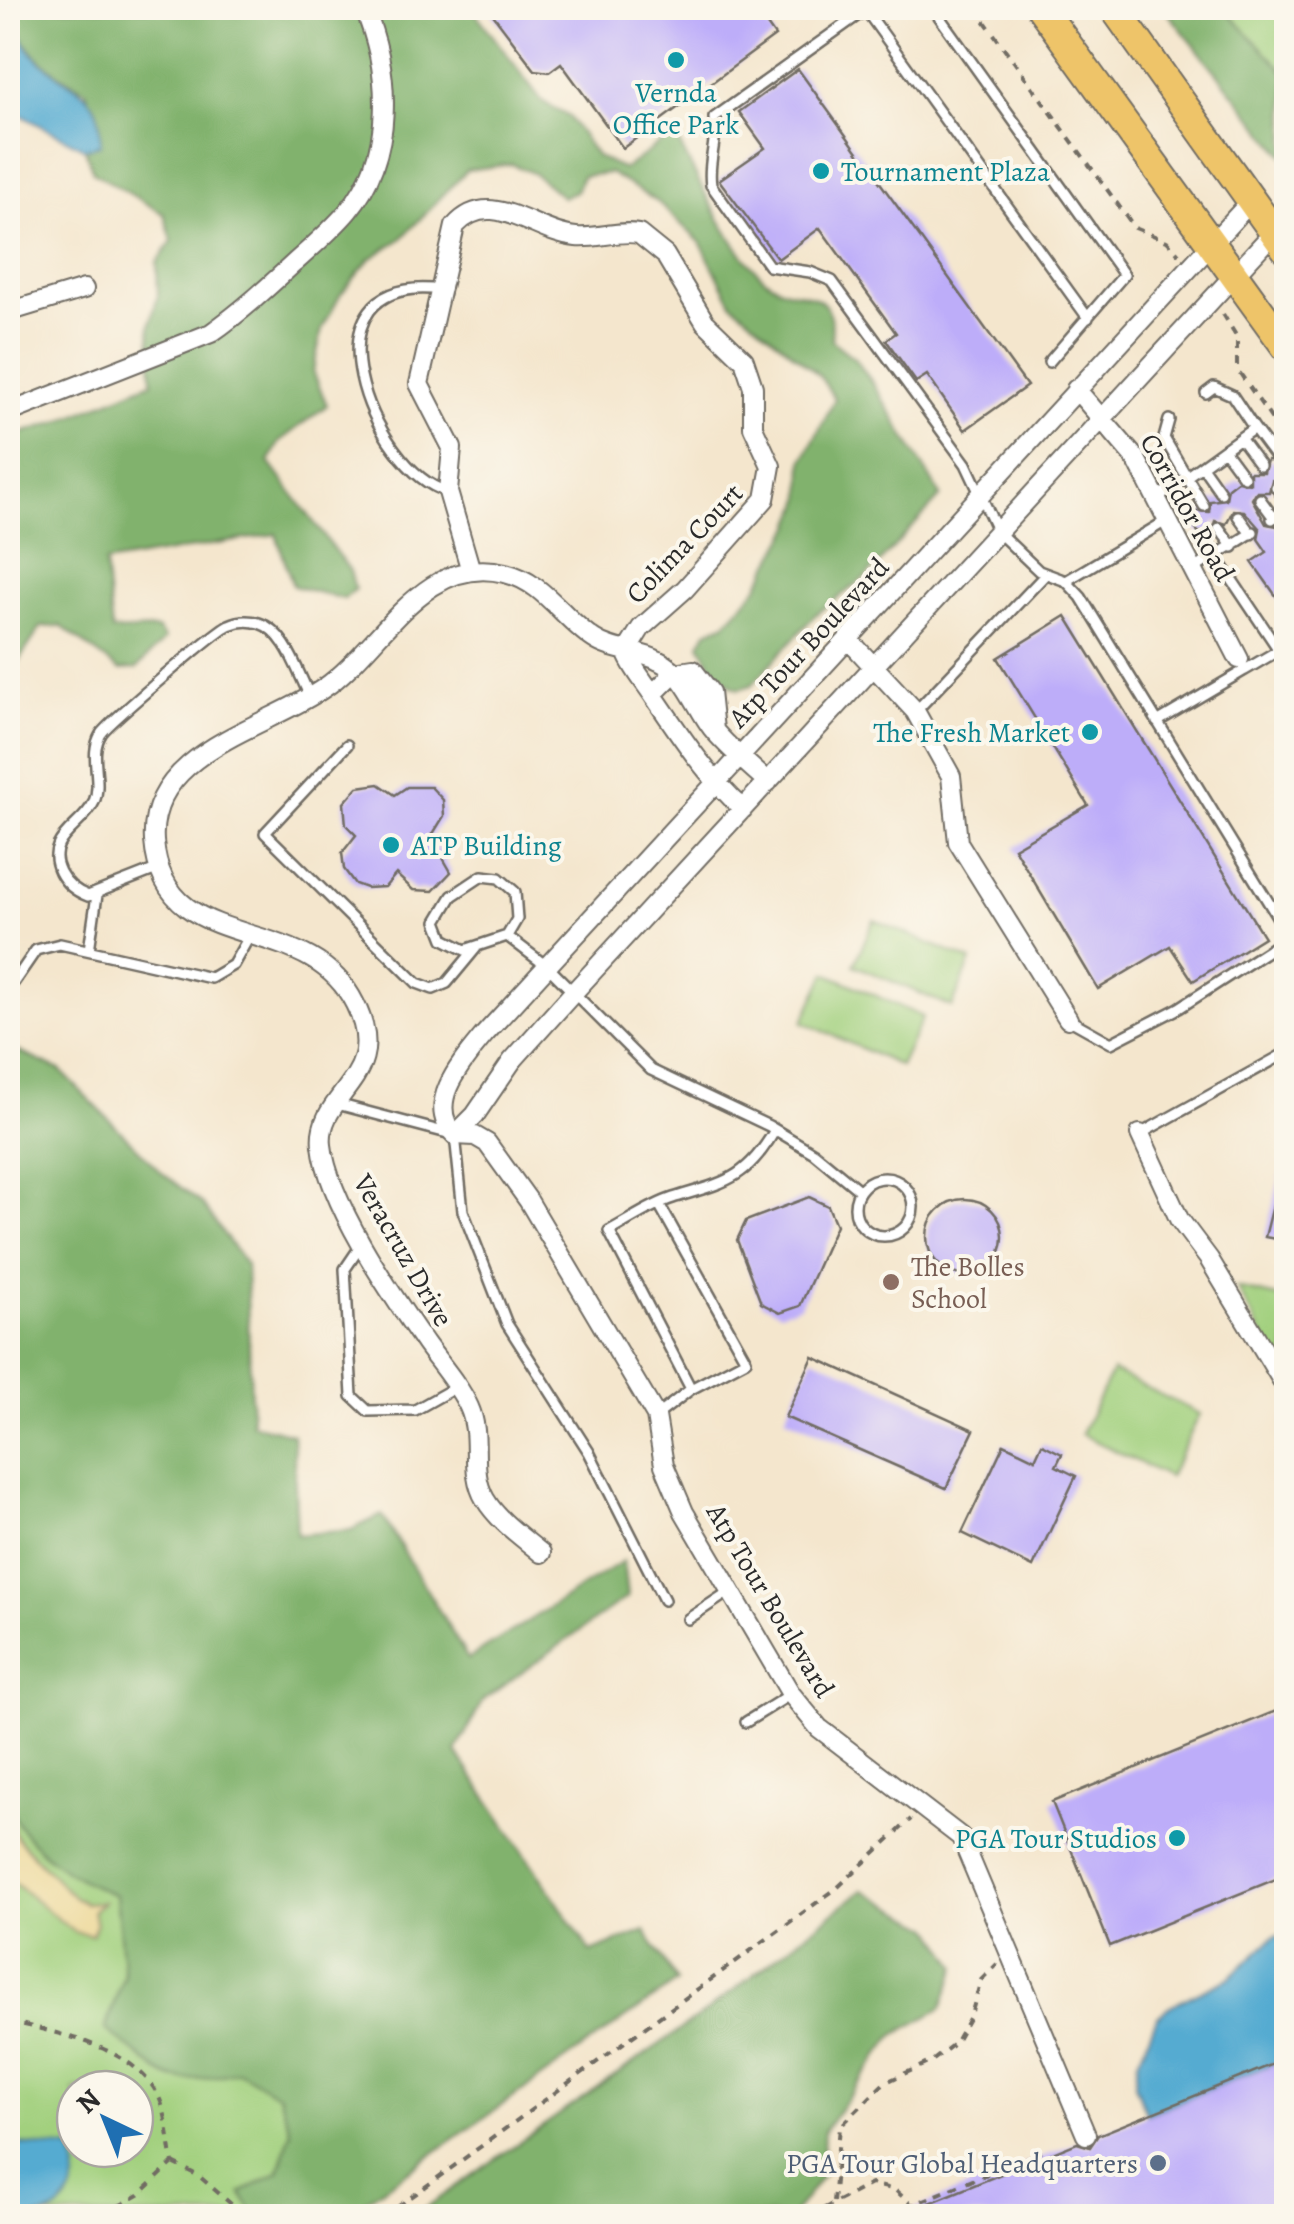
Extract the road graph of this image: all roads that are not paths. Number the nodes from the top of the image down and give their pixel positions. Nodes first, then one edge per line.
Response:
1 (364, 8) edge
2 (866, 8) edge
3 (933, 8) edge
4 (1042, 8) edge
5 (1114, 8) edge
6 (1252, 200) junction
7 (1280, 240) edge
8 (1212, 244) junction
9 (1234, 275) junction
10 (84, 289) dead end
11 (442, 290) junction
12 (8, 312) edge
13 (1088, 318) junction
14 (1286, 347) edge
15 (1049, 362) dead end
16 (1076, 389) junction
17 (1206, 393) dead end
18 (8, 413) edge
19 (1104, 418) junction
20 (1169, 420) dead end
21 (1254, 428) junction
22 (1240, 438) junction
23 (1224, 450) junction
24 (1274, 455) dead end
25 (1260, 465) dead end
26 (1202, 466) junction
27 (1244, 476) dead end
28 (1184, 478) junction
29 (1276, 486) dead end
30 (448, 492) junction
31 (1163, 493) junction
32 (1221, 493) dead end
33 (979, 496) junction
34 (1260, 499) dead end
35 (1286, 501) edge
36 (1204, 506) dead end
37 (1286, 509) edge
38 (1189, 516) dead end
39 (1238, 516) dead end
40 (1166, 520) junction
41 (1219, 528) dead end
42 (998, 532) junction
43 (1204, 538) dead end
44 (1232, 547) junction
45 (1217, 558) junction
46 (471, 570) junction
47 (1192, 571) junction
48 (1045, 575) junction
49 (1066, 582) junction
50 (848, 639) junction
51 (1283, 648) edge
52 (626, 652) junction
53 (1242, 665) junction
54 (875, 666) junction
55 (674, 673) junction
56 (652, 694) junction
57 (310, 696) junction
58 (699, 708) junction
59 (916, 711) junction
60 (1158, 722) junction
61 (672, 726) junction
62 (714, 730) junction
63 (347, 745) dead end
64 (740, 757) junction
65 (768, 782) junction
66 (716, 784) junction
67 (744, 809) junction
68 (159, 868) junction
69 (97, 895) junction
70 (1284, 918) edge
71 (252, 933) junction
72 (508, 936) junction
73 (476, 948) junction
74 (89, 950) junction
75 (549, 968) junction
76 (14, 982) dead end
77 (573, 993) junction
78 (1068, 1020) joint
79 (1286, 1053) edge
80 (336, 1104) junction
81 (776, 1130) junction
82 (1140, 1134) joint
83 (454, 1135) junction
84 (860, 1191) junction
85 (659, 1204) junction
86 (364, 1243) junction
87 (456, 1387) junction
88 (1286, 1387) edge
89 (691, 1389) junction
90 (656, 1416) junction
91 (542, 1553) dead end
92 (730, 1591) junction
93 (664, 1600) dead end
94 (688, 1620) dead end
95 (790, 1694) junction
96 (746, 1722) dead end
97 (1086, 2136) dead end

1 - 18 street
2 - 13 lane
2 - 33 lane
3 - 13 lane
4 - 8 main road
5 - 6 main road
6 - 7 main road
6 - 8 street, Atp Tour Boulevard
7 - 9 street
8 - 9 main road
8 - 16 street, Atp Tour Boulevard
9 - 14 main road
9 - 19 street
10 - 12 street
11 - 30 street, Colima Court
11 - 30 lane
11 - 52 street, Colima Court
13 - 15 lane
16 - 19 street, Corridor Road
16 - 33 street, Atp Tour Boulevard
17 - 21 lane
19 - 31 street, Corridor Road
19 - 42 street
20 - 28 lane
21 - 22 lane
21 - 24 lane
22 - 23 lane
22 - 25 lane
23 - 26 lane
23 - 27 lane
26 - 28 lane
26 - 32 lane
28 - 31 lane
28 - 36 lane
29 - 35 lane
30 - 46 street, Colima Court
31 - 38 lane
31 - 40 street, Corridor Road
33 - 42 lane
33 - 50 street, Atp Tour Boulevard
34 - 37 lane
39 - 44 lane
40 - 47 street, Corridor Road
40 - 49 lane
41 - 44 lane
42 - 48 lane
42 - 54 street
43 - 45 lane
44 - 45 lane
45 - 47 lane
45 - 51 lane
46 - 52 street
46 - 57 street
47 - 53 street, Corridor Road
48 - 49 lane
48 - 59 lane
49 - 60 lane
50 - 54 street
50 - 64 street, Atp Tour Boulevard
51 - 53 lane
52 - 55 street
52 - 56 street
53 - 60 lane
54 - 59 street
54 - 65 street
55 - 56 street
55 - 58 street
55 - 62 street
56 - 61 street
57 - 68 street
57 - 69 lane
58 - 61 street
58 - 62 street
59 - 78 street
60 - 70 lane
61 - 66 street
62 - 64 street
63 - 73 lane
64 - 65 street
64 - 66 street, Atp Tour Boulevard
65 - 67 street
66 - 67 street
66 - 75 street, Atp Tour Boulevard
67 - 77 street
68 - 69 lane
68 - 71 street, Veracruz Drive
69 - 74 lane
70 - 78 lane
71 - 74 lane
71 - 80 street, Veracruz Drive
72 - 73 lane
72 - 73 lane
72 - 75 lane
74 - 76 lane
75 - 77 lane
75 - 83 street, Atp Tour Boulevard
77 - 81 lane
77 - 83 street
79 - 82 lane
80 - 83 lane
80 - 86 street, Veracruz Drive
81 - 84 lane
81 - 85 lane
82 - 88 street
83 - 90 street, Atp Tour Boulevard
83 - 93 lane
84 - 84 lane
85 - 89 lane
85 - 89 lane
86 - 87 street, Veracruz Drive
86 - 87 lane
87 - 91 street, Veracruz Drive
89 - 90 lane
90 - 92 street, Atp Tour Boulevard
92 - 94 lane
92 - 95 street, Atp Tour Boulevard
95 - 96 lane
95 - 97 street, Atp Tour Boulevard

